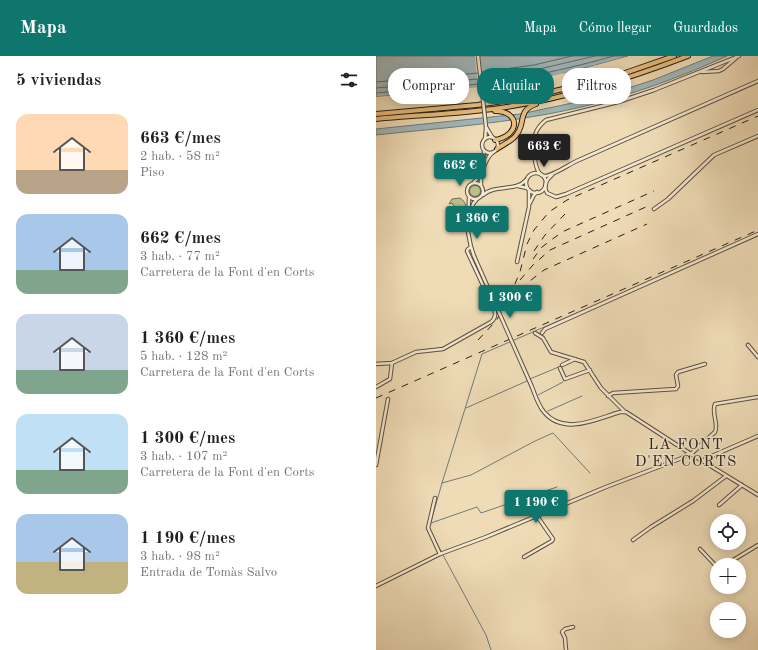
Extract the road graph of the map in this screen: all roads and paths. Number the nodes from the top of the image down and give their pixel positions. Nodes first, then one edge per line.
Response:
1 (478, 56) edge
2 (674, 56) edge
3 (688, 56) edge
4 (740, 56) edge
5 (699, 73) junction
6 (631, 76) edge
7 (758, 81) edge
8 (562, 96) edge
9 (562, 98) edge
10 (758, 110) edge
11 (472, 112) junction
12 (376, 114) edge
13 (376, 119) edge
14 (486, 127) junction
15 (758, 136) edge
16 (485, 139) junction
17 (494, 139) junction
18 (497, 149) junction
19 (484, 151) junction
20 (493, 153) junction
21 (536, 164) junction
22 (557, 171) junction
23 (540, 174) junction
24 (528, 177) junction
25 (473, 183) junction
26 (545, 185) junction
27 (482, 186) junction
28 (515, 186) junction
29 (495, 189) junction
30 (528, 189) junction
31 (537, 192) junction
32 (482, 195) junction
33 (469, 197) junction
34 (478, 199) junction
35 (528, 207) junction
36 (654, 209) dead end
37 (468, 225) junction
38 (758, 234) edge
39 (471, 247) junction
40 (517, 262) dead end
41 (535, 333) dead end
42 (542, 333) dead end
43 (748, 345) dead end
44 (758, 357) edge
45 (576, 359) junction
46 (392, 363) junction
47 (376, 364) edge
48 (704, 364) dead end
49 (590, 370) junction
50 (376, 387) edge
51 (608, 396) junction
52 (758, 397) edge
53 (388, 399) dead end
54 (625, 412) junction
55 (758, 436) edge
56 (690, 453) junction
57 (703, 461) junction
58 (376, 465) edge
59 (726, 476) junction
60 (742, 485) junction
61 (758, 495) edge
62 (435, 498) dead end
63 (719, 505) dead end
64 (537, 516) junction
65 (633, 540) dead end
66 (758, 545) edge
67 (700, 550) dead end
68 (440, 554) junction
69 (524, 557) dead end
70 (737, 558) edge
71 (710, 560) edge
72 (376, 586) edge
73 (573, 628) dead end
74 (565, 650) edge

1 - 14 street, bridge
2 - 12 highway
3 - 6 highway
4 - 5 street
4 - 5 street
5 - 21 street
7 - 22 street
8 - 11 highway
9 - 18 highway
10 - 26 street
11 - 13 highway
11 - 17 highway
14 - 16 street
14 - 17 street
15 - 36 street
16 - 17 street
16 - 19 street
17 - 18 street
18 - 20 street
19 - 20 street
19 - 25 street
20 - 27 street
21 - 23 street
21 - 24 street
22 - 23 street
22 - 26 street
23 - 24 street
23 - 26 street
24 - 28 street
24 - 30 street
25 - 27 street
25 - 33 street
26 - 31 street
27 - 29 street
27 - 32 street
28 - 29 street
28 - 30 street
29 - 32 street
30 - 31 street
30 - 35 street
31 - 35 street
32 - 34 street
33 - 34 street
33 - 37 street
34 - 37 street
35 - 40 street
37 - 39 street
38 - 42 street
39 - 46 street
39 - 54 street, bridge
41 - 45 street
43 - 44 street
45 - 49 street
45 - 49 street
46 - 47 street
46 - 50 street
48 - 51 street
49 - 51 street
51 - 54 street
52 - 56 street
53 - 58 street
54 - 56 street
55 - 57 street
56 - 57 street
56 - 64 street
57 - 59 street
59 - 60 street
59 - 65 street
60 - 61 street
60 - 63 street
62 - 68 street
64 - 68 street
64 - 69 street
66 - 70 street
67 - 71 street
68 - 72 street
73 - 74 street

